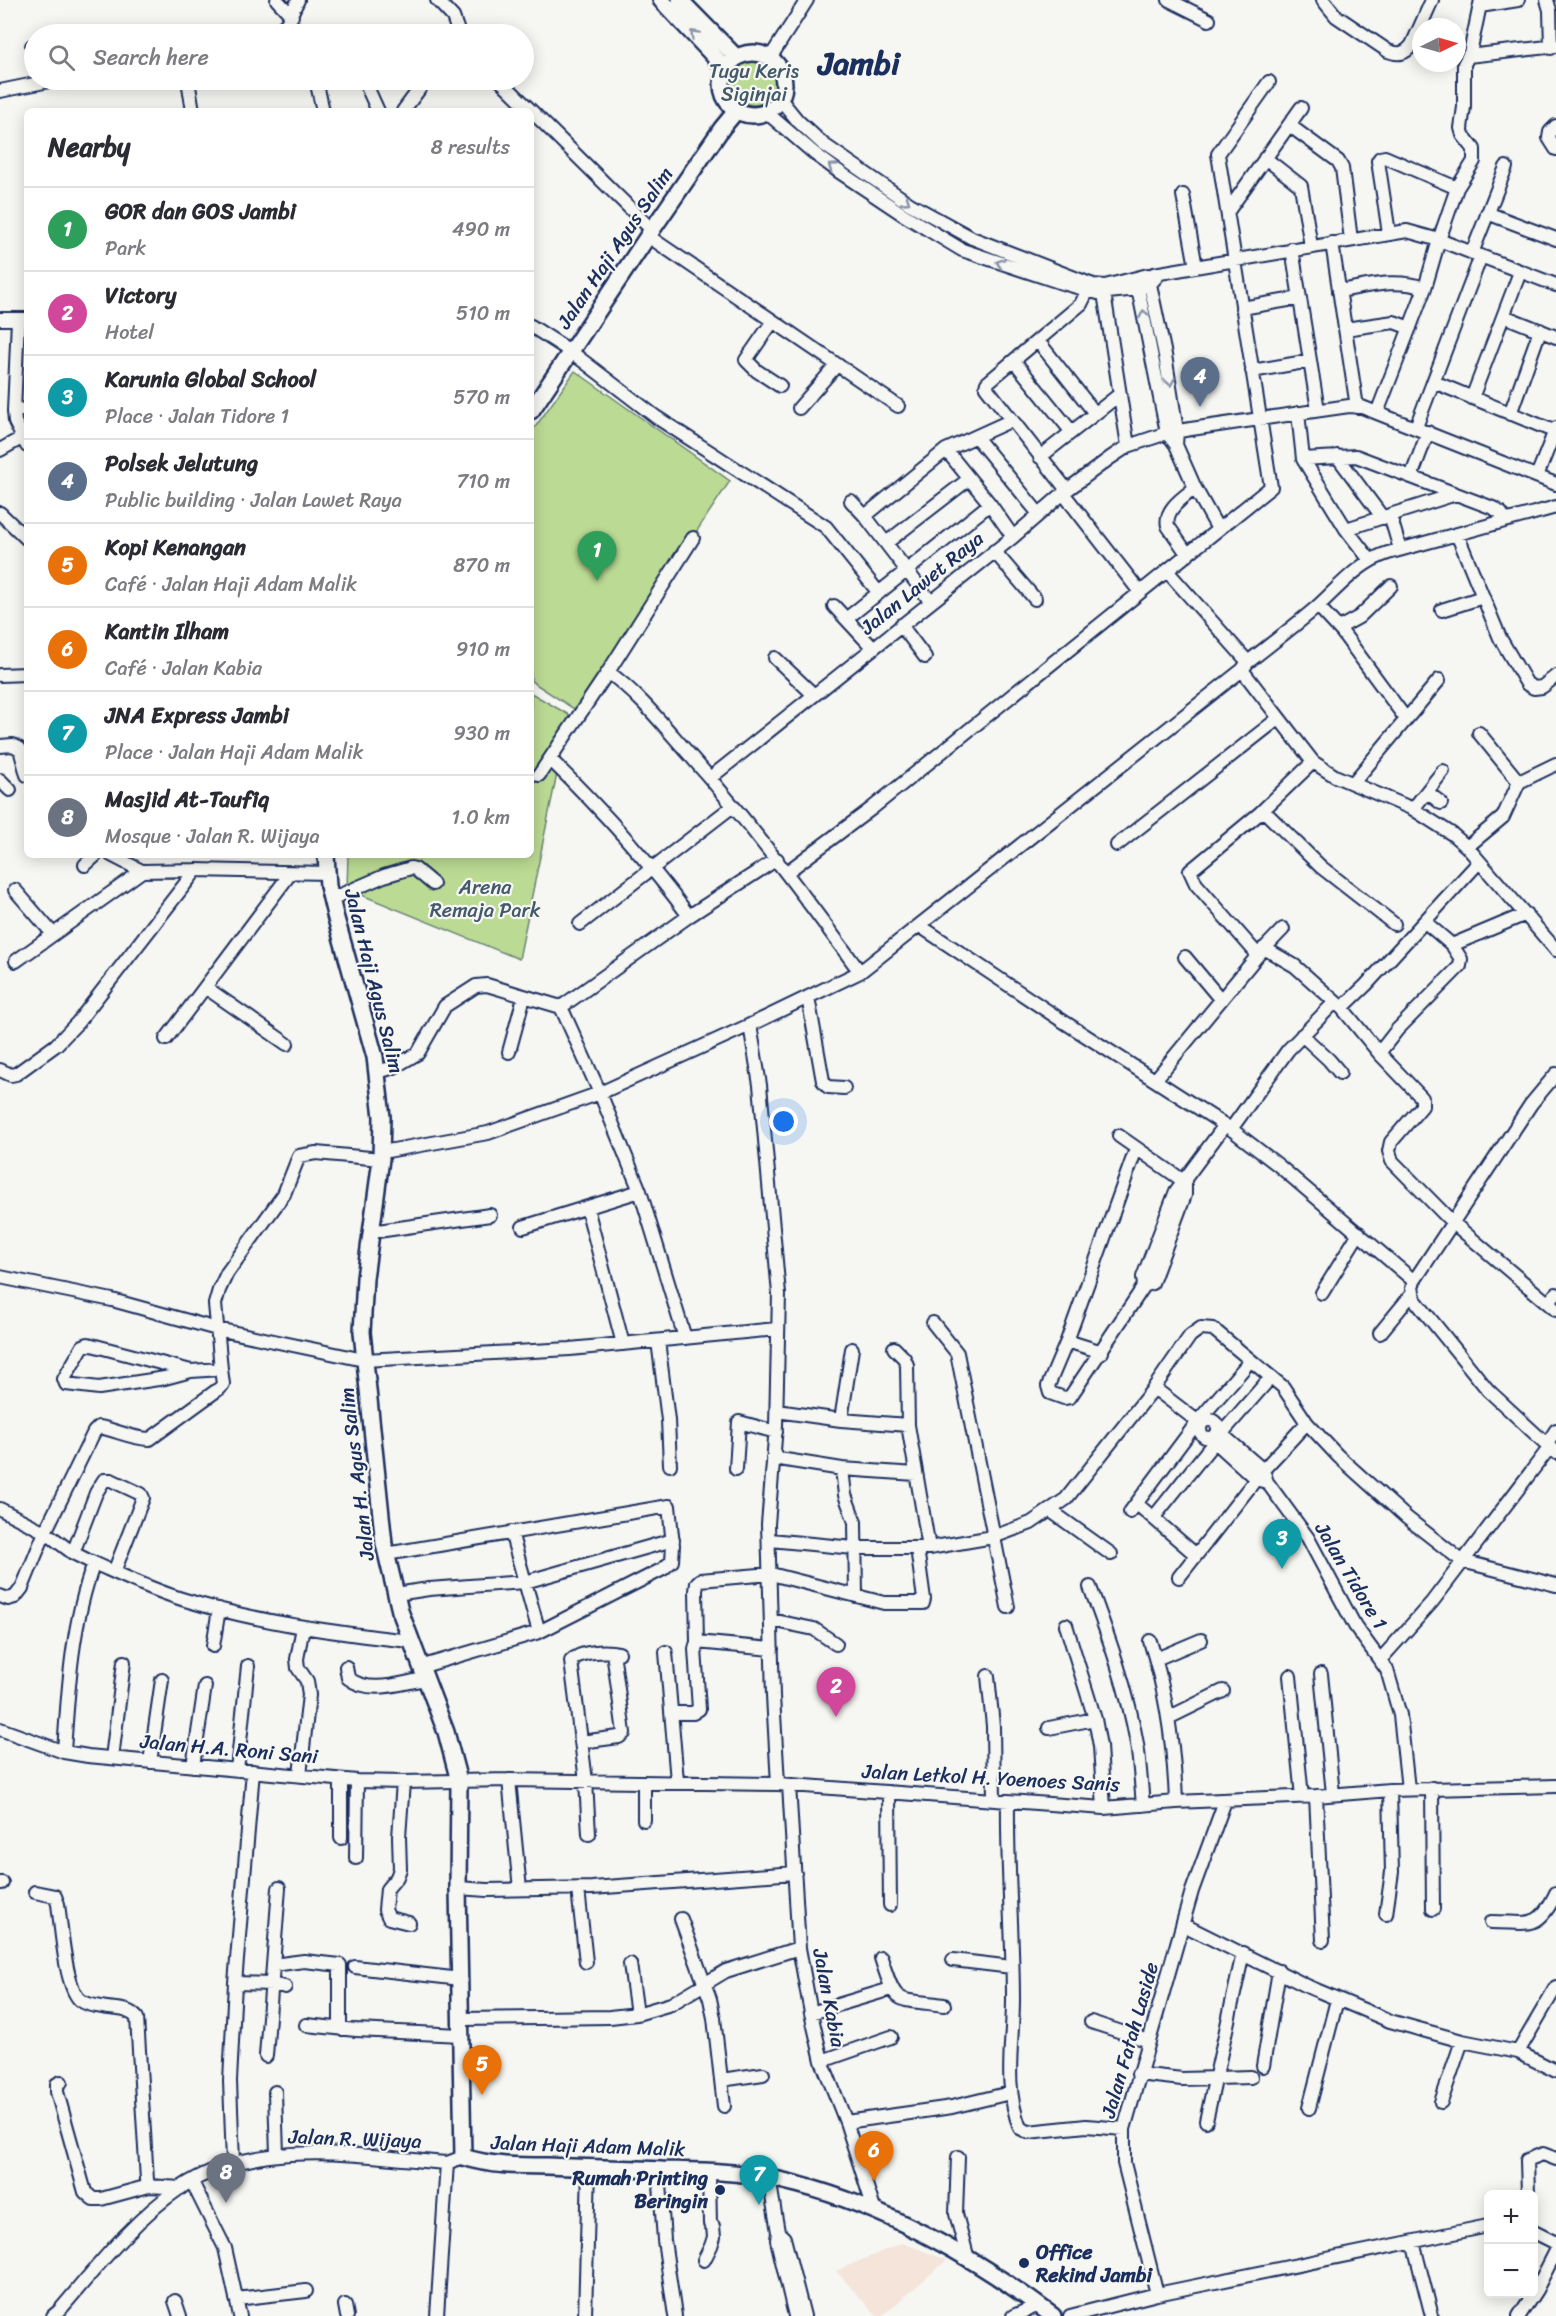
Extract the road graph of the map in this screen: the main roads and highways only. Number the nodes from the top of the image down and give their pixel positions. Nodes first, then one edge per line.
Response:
1 (661, 0) edge
2 (680, 0) edge
3 (731, 63) junction
4 (737, 110) junction
5 (534, 406) edge
6 (326, 858) edge
7 (381, 1156) joint
8 (459, 1781) joint
9 (1053, 2316) edge

3 -> 1 main road
2 - 3 main road
3 - 4 main road
3 - 4 main road
4 - 5 main road, Jalan Haji Agus Salim
6 - 7 main road, Jalan Haji Agus Salim
7 - 8 main road, Jalan H. Agus Salim
8 - 9 main road, Jalan Haji Adam Malik

